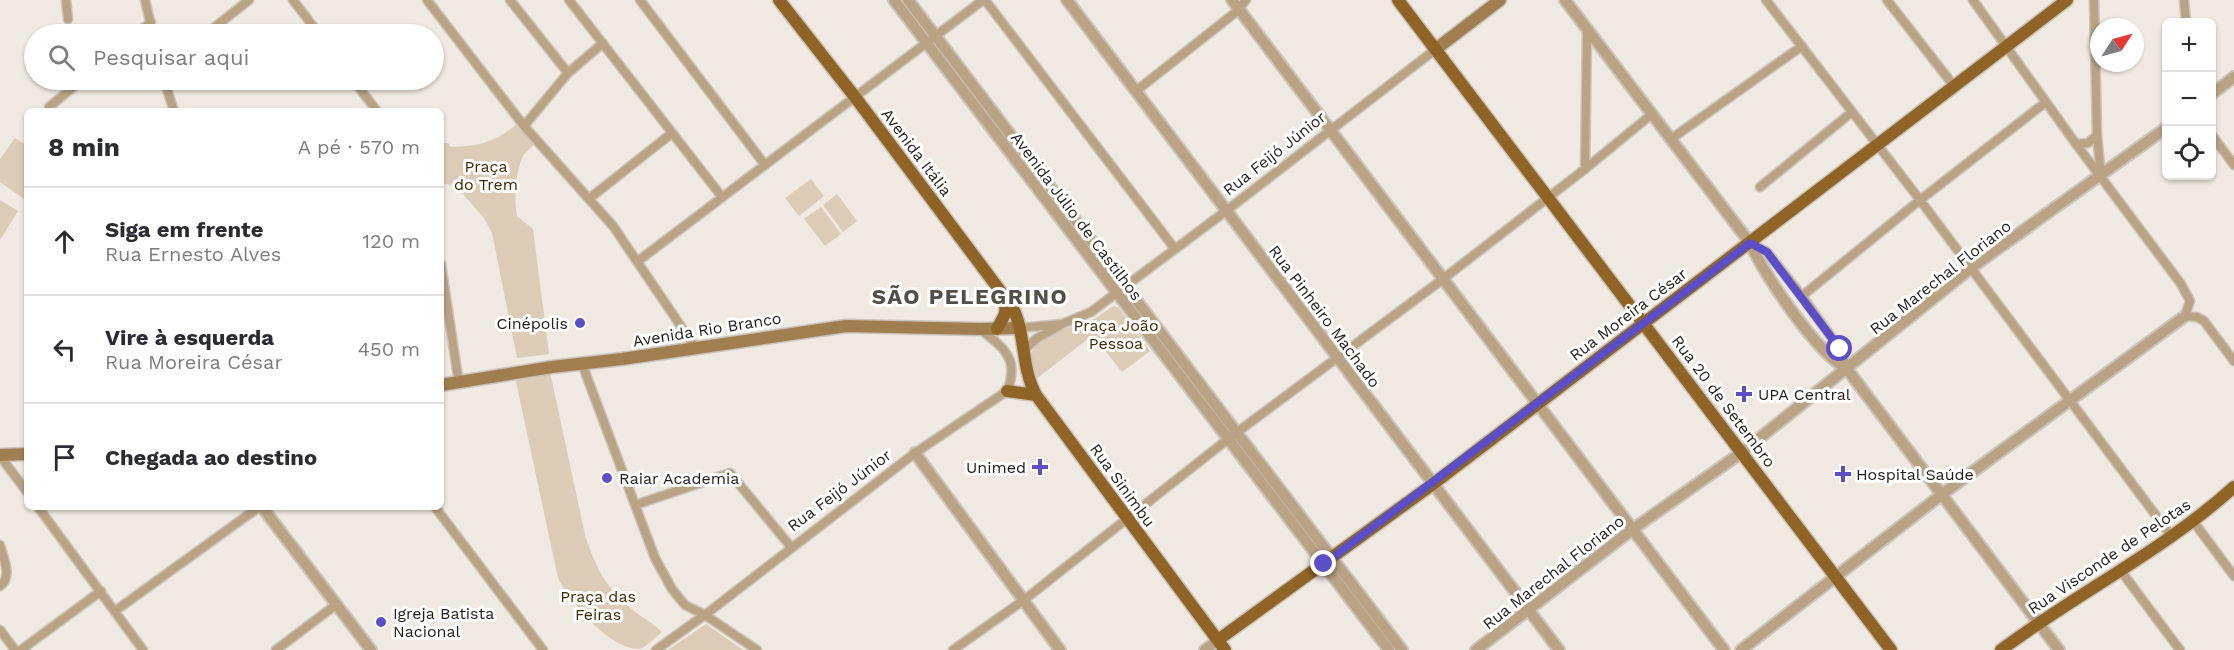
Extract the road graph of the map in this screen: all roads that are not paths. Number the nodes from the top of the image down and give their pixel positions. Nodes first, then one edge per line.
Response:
1 (66, 0) edge
2 (145, 0) edge
3 (249, 0) edge
4 (293, 0) edge
5 (427, 0) edge
6 (510, 0) edge
7 (569, 0) edge
8 (640, 0) edge
9 (779, 0) edge
10 (894, 0) edge
11 (984, 0) edge
12 (1067, 0) edge
13 (1398, 0) edge
14 (1500, 0) edge
15 (1565, 0) edge
16 (1766, 0) edge
17 (1887, 0) edge
18 (1973, 0) edge
19 (2087, 0) edge
20 (2184, 0) edge
21 (1239, 2) edge
22 (2061, 2) edge
23 (907, 5) edge
24 (2094, 5) edge
25 (2186, 18) edge
26 (68, 19) dead end
27 (151, 22) joint
28 (148, 24) edge
29 (219, 24) edge
30 (311, 24) edge
31 (1587, 30) junction
32 (931, 39) junction
33 (603, 43) junction
34 (1802, 46) junction
35 (2007, 46) junction
36 (1436, 50) junction
37 (568, 74) junction
38 (2234, 77) edge
39 (1954, 86) junction
40 (71, 90) edge
41 (167, 90) edge
42 (361, 90) edge
43 (2216, 90) edge
44 (1136, 92) junction
45 (855, 97) junction
46 (2046, 102) junction
47 (50, 108) edge
48 (173, 108) edge
49 (375, 108) edge
50 (1852, 112) junction
51 (1652, 114) junction
52 (524, 126) junction
53 (1331, 130) junction
54 (2162, 131) edge
55 (672, 133) junction
56 (2097, 135) junction
57 (1671, 139) junction
58 (2216, 142) edge
59 (2076, 144) junction
60 (1877, 145) junction
61 (765, 165) junction
62 (2234, 165) edge
63 (1585, 169) junction
64 (2101, 176) junction
65 (1760, 187) dead end
66 (722, 197) junction
67 (590, 198) junction
68 (1549, 198) junction
69 (1920, 200) junction
70 (1226, 211) junction
71 (1750, 243) junction
72 (1175, 249) junction
73 (638, 261) junction
74 (1971, 268) junction
75 (1443, 279) junction
76 (444, 286) edge
77 (1122, 290) junction
78 (1802, 296) junction
79 (1006, 297) junction
80 (2185, 316) junction
81 (1644, 322) junction
82 (1062, 324) junction
83 (1020, 328) junction
84 (980, 329) junction
85 (997, 329) junction
86 (695, 347) junction
87 (1023, 351) junction
88 (1338, 358) junction
89 (2234, 361) edge
90 (582, 364) junction
91 (1847, 369) junction
92 (459, 384) junction
93 (444, 386) edge
94 (1007, 391) junction
95 (1036, 395) junction
96 (2069, 400) junction
97 (1538, 403) junction
98 (1232, 436) junction
99 (915, 453) junction
100 (1741, 453) junction
101 (24, 454) edge
102 (0, 455) edge
103 (1433, 484) junction
104 (2234, 487) edge
105 (24, 488) edge
106 (1941, 495) junction
107 (635, 505) junction
108 (40, 510) edge
109 (257, 510) edge
110 (263, 510) edge
111 (437, 510) edge
112 (1126, 518) junction
113 (2193, 522) junction
114 (1633, 529) junction
115 (2172, 537) junction
116 (0, 544) edge
117 (791, 547) junction
118 (1328, 562) junction
119 (2121, 571) junction
120 (1836, 576) junction
121 (2234, 576) edge
122 (0, 586) edge
123 (101, 591) junction
124 (1024, 600) junction
125 (337, 604) junction
126 (1529, 610) junction
127 (115, 611) junction
128 (705, 615) junction
129 (2038, 622) junction
130 (1380, 629) junction
131 (0, 630) edge
132 (1222, 645) edge
133 (15, 650) edge
134 (21, 650) edge
135 (143, 650) edge
136 (276, 650) edge
137 (371, 650) edge
138 (543, 650) edge
139 (656, 650) edge
140 (757, 650) edge
141 (953, 650) edge
142 (1060, 650) edge
143 (1205, 650) edge
144 (1389, 650) edge
145 (1402, 650) edge
146 (1476, 650) edge
147 (1559, 650) edge
148 (1724, 650) edge
149 (1741, 650) edge
150 (1891, 650) edge
151 (2001, 650) edge
152 (2059, 650) edge
153 (2180, 650) edge

1 - 26 street
2 - 27 street
3 - 29 street
4 - 30 street
5 - 52 street
6 - 37 street
7 - 33 street
8 - 61 street
9 - 45 main road, Avenida Itália
10 - 23 street, Avenida Júlio de Castilhos
11 - 32 street
11 - 72 street
12 - 44 street, Rua Pinheiro Machado
13 - 36 main road, Rua 20 de Setembro
14 - 36 main road, Rua Feijó Júnior
15 - 31 street
16 - 34 street
17 - 39 street
18 - 35 street
19 - 24 street
20 - 25 street
21 - 44 street
21 - 53 street
22 - 35 main road, Rua Moreira César
23 - 32 street, Avenida Júlio de Castilhos
24 - 56 street
27 - 28 street
31 - 51 street
31 - 63 street
32 - 45 street
32 - 77 street, Avenida Júlio de Castilhos
33 - 37 street
33 - 55 street
34 - 50 street
34 - 57 street
35 - 39 main road, Rua Moreira César
35 - 46 street
36 - 53 street, Rua Feijó Júnior
36 - 68 main road, Rua 20 de Setembro
37 - 52 street
38 - 43 street
39 - 60 main road, Rua Moreira César
40 - 47 street
41 - 48 street
42 - 49 street
44 - 70 street, Rua Pinheiro Machado
45 - 61 street
45 - 79 main road, Avenida Itália
46 - 59 street
46 - 69 street
50 - 60 street
50 - 65 street
51 - 57 street
51 - 63 street
52 - 67 street
53 - 70 street, Rua Feijó Júnior
53 - 75 street
54 - 64 street, Rua Marechal Floriano
55 - 66 street
55 - 67 street
56 - 59 street
56 - 64 street
57 - 71 street
58 - 62 street
59 - 64 street
60 - 69 street
60 - 71 main road, Rua Moreira César
61 - 66 street
63 - 68 street
64 - 74 street, Rua Marechal Floriano
64 - 80 street
66 - 73 street
67 - 73 street
68 - 75 street
68 - 81 main road, Rua 20 de Setembro
69 - 74 street
69 - 78 street
70 - 72 street, Rua Feijó Júnior
70 - 88 street, Rua Pinheiro Machado
71 - 78 street
71 - 81 main road, Rua Moreira César
71 - 91 street
72 - 77 street, Rua Feijó Júnior
73 - 86 street
74 - 91 street, Rua Marechal Floriano
74 - 96 street
75 - 88 street
75 - 97 street
76 - 92 street
77 - 82 street, Rua Feijó Júnior
77 - 98 street, Avenida Júlio de Castilhos
78 - 91 street
79 - 83 main road, Avenida Itália
79 - 85 main road
80 - 89 street
80 - 96 street
81 - 97 main road, Rua Moreira César
81 - 100 main road, Rua 20 de Setembro
82 - 83 street, Rua Feijó Júnior
82 - 87 street, Rua Feijó Júnior
83 - 85 main road, Avenida Rio Branco
83 - 87 main road, Rua Sinimbu
84 - 85 main road, Avenida Rio Branco
84 - 86 main road, Avenida Rio Branco
84 - 94 street
86 - 90 main road, Avenida Rio Branco
87 - 95 main road, Rua Sinimbu
88 - 98 street
88 - 103 street, Rua Pinheiro Machado
90 - 92 main road, Avenida Rio Branco
90 - 107 street
91 - 100 street, Rua Marechal Floriano
91 - 106 street
92 - 93 main road, Avenida Rio Branco
94 - 95 main road
94 - 99 street, Rua Feijó Júnior
95 - 112 main road, Rua Sinimbu
96 - 106 street
96 - 115 street
97 - 103 main road, Rua Moreira César
97 - 114 street
98 - 112 street
98 - 118 street, Avenida Júlio de Castilhos
99 - 117 street, Rua Feijó Júnior
99 - 124 street
100 - 114 street, Rua Marechal Floriano
100 - 120 main road, Rua 20 de Setembro
101 - 102 main road
102 - 105 street
103 - 118 main road, Rua Moreira César
103 - 126 street, Rua Pinheiro Machado
104 - 113 main road, Rua Visconde de Pelotas
106 - 120 street
106 - 129 street
107 - 117 street
107 - 128 street
108 - 123 street
109 - 127 street
110 - 125 street
111 - 138 street
112 - 124 street
112 - 132 main road, Rua Sinimbu
113 - 115 main road, Rua Visconde de Pelotas
113 - 121 street
114 - 126 street, Rua Marechal Floriano
114 - 148 street
115 - 119 main road, Rua Visconde de Pelotas
116 - 122 street
117 - 128 street, Rua Feijó Júnior
118 - 130 street, Avenida Júlio de Castilhos
118 - 132 main road, Rua Moreira César
119 - 129 main road, Rua Visconde de Pelotas
119 - 153 street
120 - 149 street
120 - 150 main road, Rua 20 de Setembro
123 - 127 street
123 - 134 street
124 - 141 street
124 - 142 street
125 - 136 street
125 - 137 street
126 - 146 street, Rua Marechal Floriano
126 - 147 street, Rua Pinheiro Machado
127 - 135 street
128 - 139 street, Rua Feijó Júnior
128 - 140 street
129 - 151 main road, Rua Visconde de Pelotas
129 - 152 street
130 - 144 street, Avenida Júlio de Castilhos
130 - 145 street, Avenida Júlio de Castilhos
131 - 133 street
132 - 143 street, Rua Moreira César

